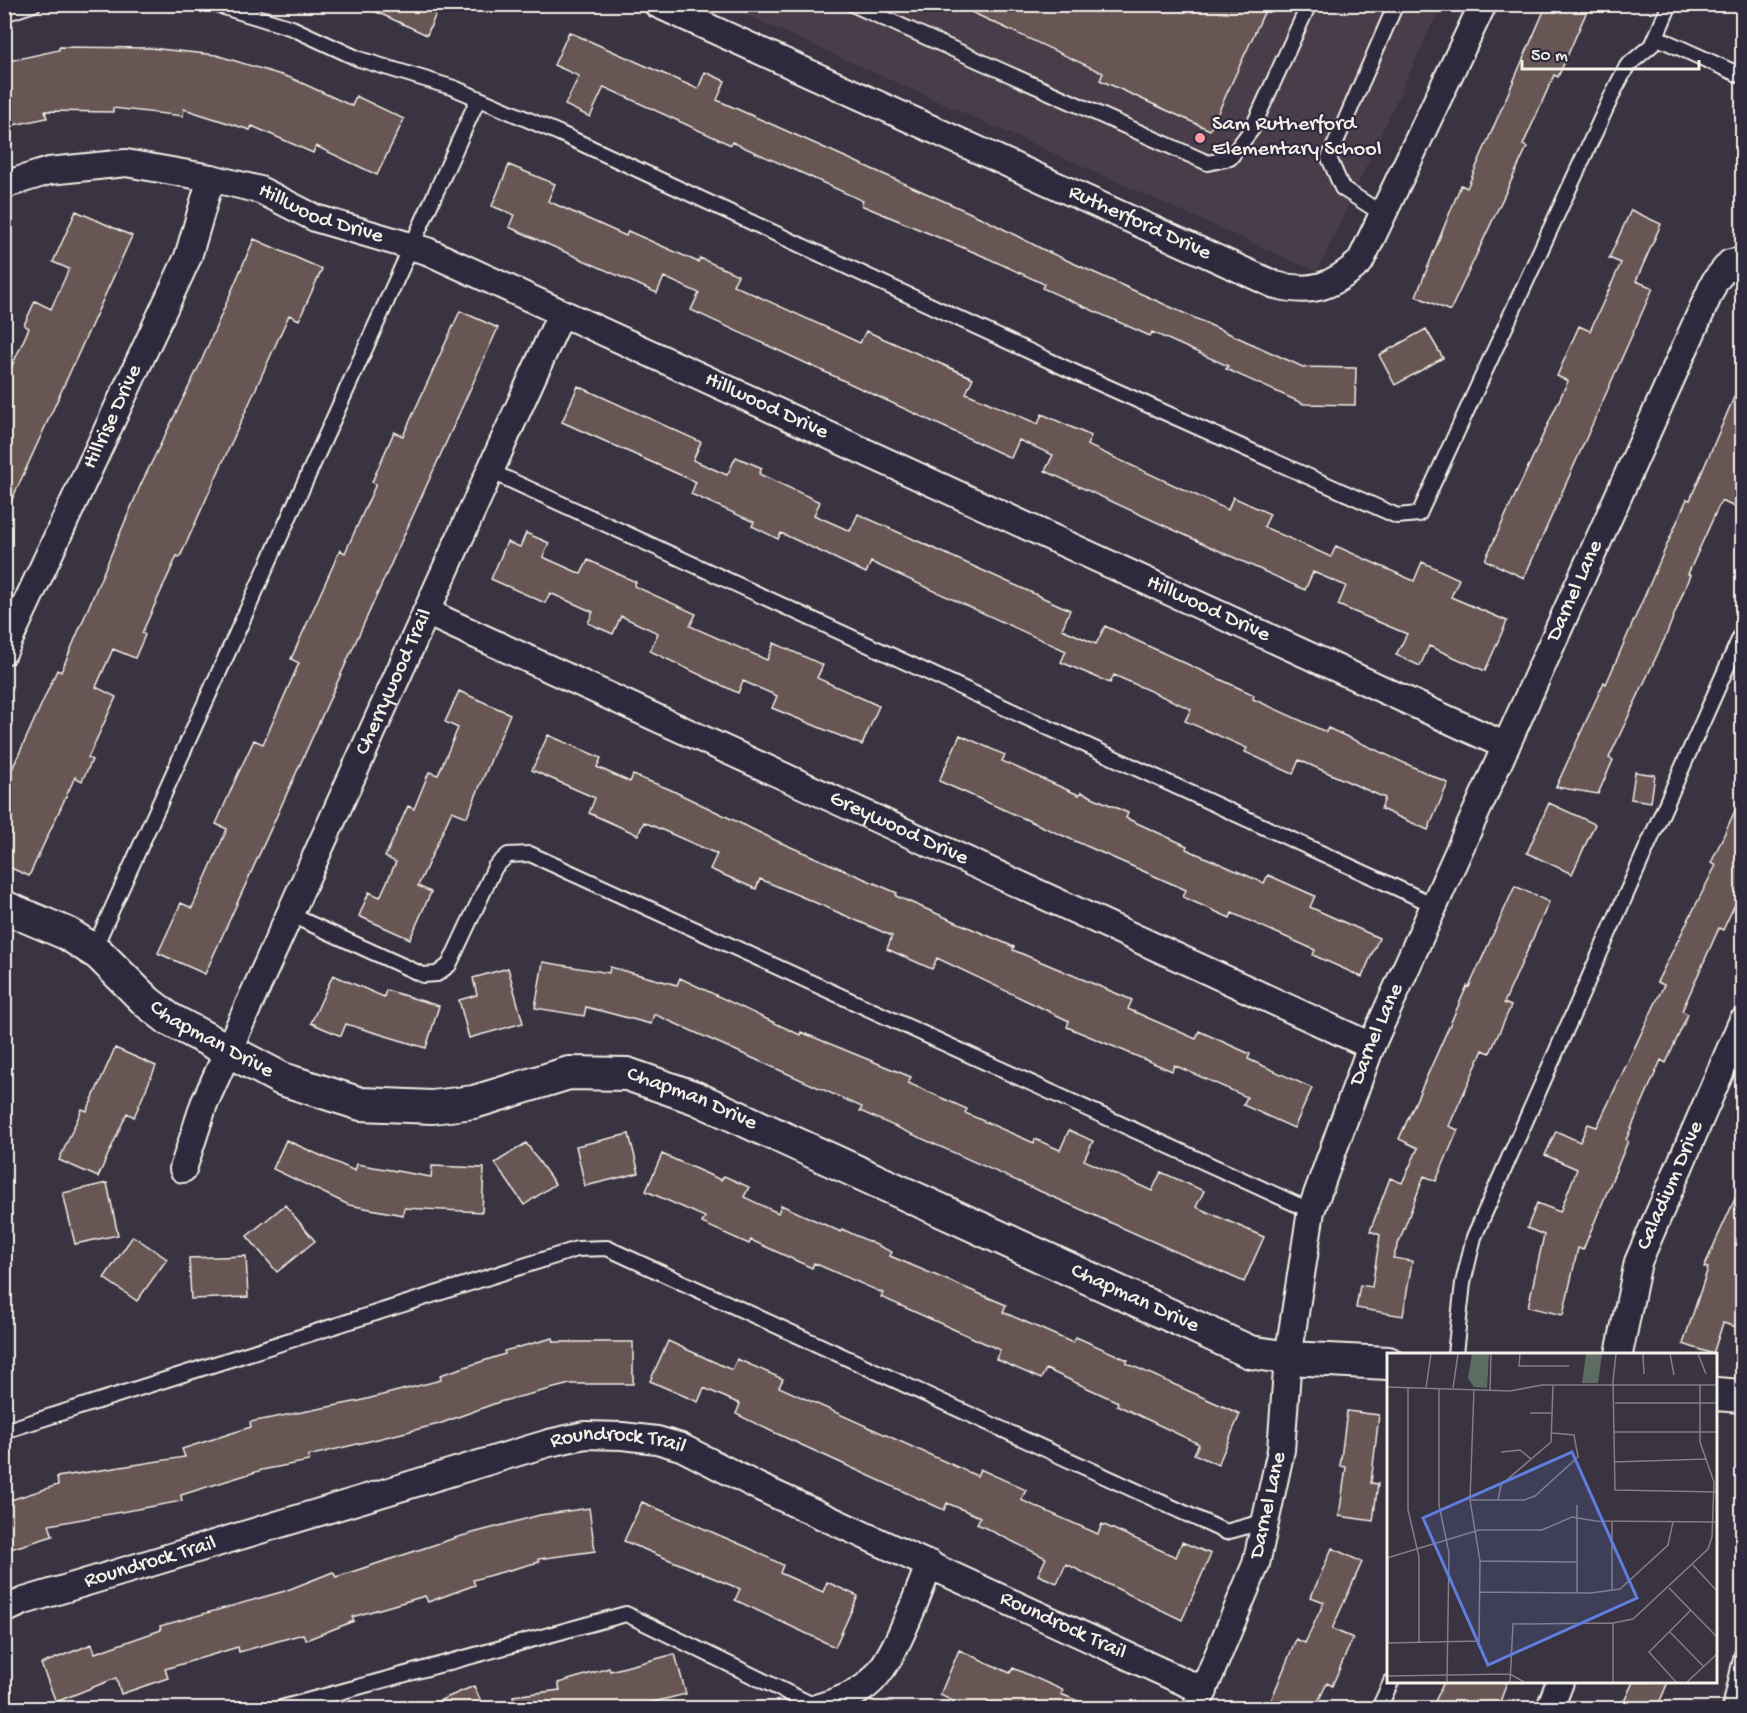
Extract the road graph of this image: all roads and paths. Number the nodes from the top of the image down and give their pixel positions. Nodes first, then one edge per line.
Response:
1 (34, 4) edge
2 (214, 4) edge
3 (852, 4) edge
4 (1309, 4) edge
5 (1396, 4) edge
6 (1483, 4) edge
7 (1670, 4) edge
8 (666, 6) edge
9 (4, 14) edge
10 (1656, 37) junction
11 (1743, 76) edge
12 (478, 99) junction
13 (212, 178) junction
14 (4, 185) edge
15 (1384, 215) junction
16 (412, 246) junction
17 (1743, 261) edge
18 (561, 314) junction
19 (490, 471) junction
20 (426, 612) junction
21 (1743, 633) edge
22 (4, 651) edge
23 (1506, 746) junction
24 (1434, 905) junction
25 (4, 907) edge
26 (291, 915) junction
27 (93, 951) junction
28 (1743, 1022) edge
29 (1371, 1046) junction
30 (230, 1050) junction
31 (183, 1169) dead end
32 (1311, 1211) junction
33 (1455, 1353) edge
34 (1620, 1353) edge
35 (1288, 1358) junction
36 (1387, 1363) edge
37 (1717, 1394) edge
38 (1743, 1396) edge
39 (4, 1431) edge
40 (1266, 1521) junction
41 (930, 1564) junction
42 (4, 1610) edge
43 (1743, 1654) edge
44 (1391, 1683) edge
45 (1560, 1683) edge
46 (1200, 1700) edge
47 (281, 1708) edge
48 (818, 1708) edge
49 (1379, 1708) edge
50 (1550, 1708) edge
51 (1730, 1708) edge

1 - 9 lane
2 - 12 lane
3 - 4 lane
5 - 15 lane
6 - 15 street, Rutherford Drive
7 - 10 lane
8 - 15 street, Rutherford Drive
10 - 11 lane
10 - 12 lane
12 - 16 lane
13 - 14 street, Hillwood Drive
13 - 16 street, Hillwood Drive
13 - 22 street, Hillrise Drive
16 - 18 street, Hillwood Drive
16 - 27 lane
17 - 23 street, Darnel Lane
18 - 19 street, Cherrywood Trail
18 - 23 street, Hillwood Drive
19 - 20 street, Cherrywood Trail
19 - 24 lane
20 - 26 street, Cherrywood Trail
20 - 29 street, Greywood Drive
21 - 33 lane
23 - 24 street, Darnel Lane
24 - 29 street, Darnel Lane
25 - 27 street, Chapman Drive
26 - 30 street, Cherrywood Trail
26 - 32 lane
27 - 30 street, Chapman Drive
28 - 34 street, Caladium Drive
29 - 32 street, Darnel Lane
30 - 31 street, Cherrywood Trail
30 - 35 street, Chapman Drive
32 - 35 street, Darnel Lane
35 - 36 street, Chapman Drive
35 - 40 street, Darnel Lane
37 - 38 street
39 - 40 lane
40 - 46 street, Darnel Lane
41 - 42 street, Roundrock Trail
41 - 46 street, Roundrock Trail
41 - 48 street
43 - 51 lane
44 - 49 lane
45 - 50 street
47 - 48 lane

